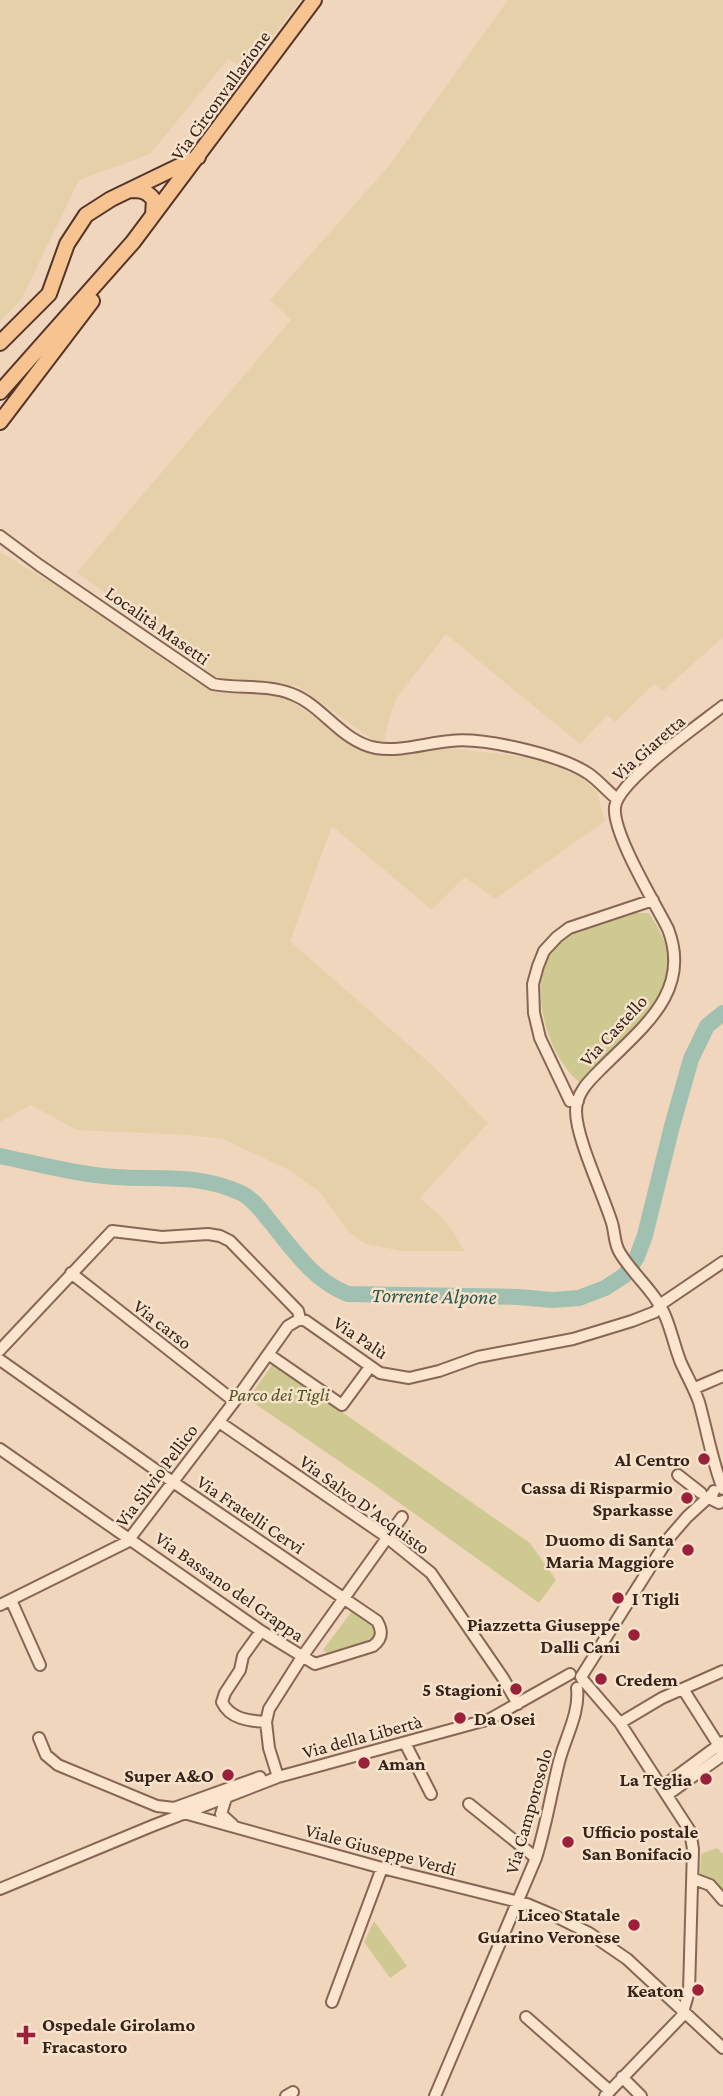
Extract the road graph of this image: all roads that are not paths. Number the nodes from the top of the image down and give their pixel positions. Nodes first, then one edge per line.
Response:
1 (314, 0) edge
2 (199, 156) junction
3 (131, 190) junction
4 (152, 217) junction
5 (133, 242) junction
6 (0, 343) edge
7 (0, 392) edge
8 (0, 422) edge
9 (0, 536) edge
10 (723, 706) edge
11 (617, 799) junction
12 (653, 900) junction
13 (578, 1101) junction
14 (723, 1262) edge
15 (71, 1273) junction
16 (660, 1306) junction
17 (300, 1319) junction
18 (0, 1350) edge
19 (268, 1354) junction
20 (0, 1360) edge
21 (370, 1367) junction
22 (723, 1376) edge
23 (695, 1388) junction
24 (234, 1401) junction
25 (219, 1422) junction
26 (0, 1450) edge
27 (678, 1475) dead end
28 (174, 1483) junction
29 (717, 1497) edge
30 (402, 1517) dead end
31 (131, 1539) junction
32 (386, 1539) junction
33 (345, 1599) junction
34 (5, 1603) edge
35 (261, 1631) junction
36 (302, 1657) junction
37 (40, 1665) dead end
38 (723, 1671) edge
39 (577, 1679) junction
40 (683, 1689) junction
41 (517, 1704) junction
42 (265, 1722) junction
43 (620, 1723) junction
44 (39, 1738) dead end
45 (405, 1743) junction
46 (722, 1749) edge
47 (277, 1774) junction
48 (664, 1791) junction
49 (431, 1794) dead end
50 (226, 1798) junction
51 (210, 1801) junction
52 (469, 1804) dead end
53 (179, 1811) junction
54 (222, 1814) junction
55 (235, 1827) junction
56 (536, 1858) junction
57 (382, 1868) junction
58 (694, 1879) junction
59 (0, 1889) edge
60 (723, 1900) edge
61 (518, 1903) junction
62 (332, 2002) dead end
63 (684, 2010) junction
64 (526, 2017) dead end
65 (723, 2048) edge
66 (622, 2077) junction
67 (607, 2094) edge
68 (435, 2096) edge
69 (641, 2096) edge

1 - 2 main road, Via Circonvallazione
2 - 3 main road
2 - 4 main road, Via Circonvallazione
3 - 4 main road
3 - 6 main road
4 - 5 main road, Via Circonvallazione
5 - 7 main road
5 - 8 main road
9 - 11 street, Località Masetti
10 - 11 street, Via Giaretta
11 - 12 street, Via Giaretta
12 - 13 street, Via Castello
12 - 13 street, Via Castello
13 - 16 street
14 - 16 street, Via Palù
15 - 17 street, Via Palù
15 - 18 street
15 - 24 street, Via carso
16 - 21 street, Via Palù
16 - 23 street
17 - 19 street, Via Silvio Pellico
17 - 21 street, Via Palù
19 - 21 street
19 - 24 street, Via Silvio Pellico
20 - 28 street, Via Fratelli Cervi
22 - 23 street
23 - 29 street
24 - 25 street, Via Silvio Pellico
25 - 28 street, Via Silvio Pellico
25 - 32 street, Via Salvo D'Acquisto
26 - 31 street, Via Bassano del Grappa
27 - 29 street
28 - 31 street, Via Silvio Pellico
28 - 33 street, Via Fratelli Cervi
29 - 39 street, Via Camporosolo
30 - 32 street
31 - 34 street, Via Silvio Pellico
31 - 35 street, Via Bassano del Grappa
32 - 33 street
32 - 41 street, Via Salvo D'Acquisto
33 - 36 street
33 - 36 street, Via Fratelli Cervi
34 - 37 street
35 - 36 street, Via Bassano del Grappa
35 - 42 street
36 - 42 street
38 - 40 street
39 - 41 street, Via della Libertà
39 - 43 street
39 - 56 street, Via Camporosolo
40 - 43 street
40 - 46 street
41 - 45 street, Via della Libertà
42 - 47 street
43 - 48 street
44 - 53 street, Viale Giuseppe Verdi
45 - 47 street, Via della Libertà
45 - 49 street
46 - 48 street
47 - 50 street, Via della Libertà
47 - 51 street
48 - 58 street
50 - 51 street, Via della Libertà
50 - 54 street
51 - 53 street, Via della Libertà
51 - 54 street, Viale Giuseppe Verdi
52 - 56 street
53 - 55 street, Viale Giuseppe Verdi
53 - 59 street, Via della Libertà
54 - 55 street, Viale Giuseppe Verdi
55 - 57 street, Viale Giuseppe Verdi
56 - 61 street, Via Camporosolo
57 - 61 street, Viale Giuseppe Verdi
57 - 62 street
58 - 60 street
58 - 63 street
61 - 63 street, Viale Giuseppe Verdi
61 - 68 street, Via Camporosolo
63 - 65 street, Viale Giuseppe Verdi
63 - 66 street
64 - 67 street
66 - 67 street
66 - 69 street

